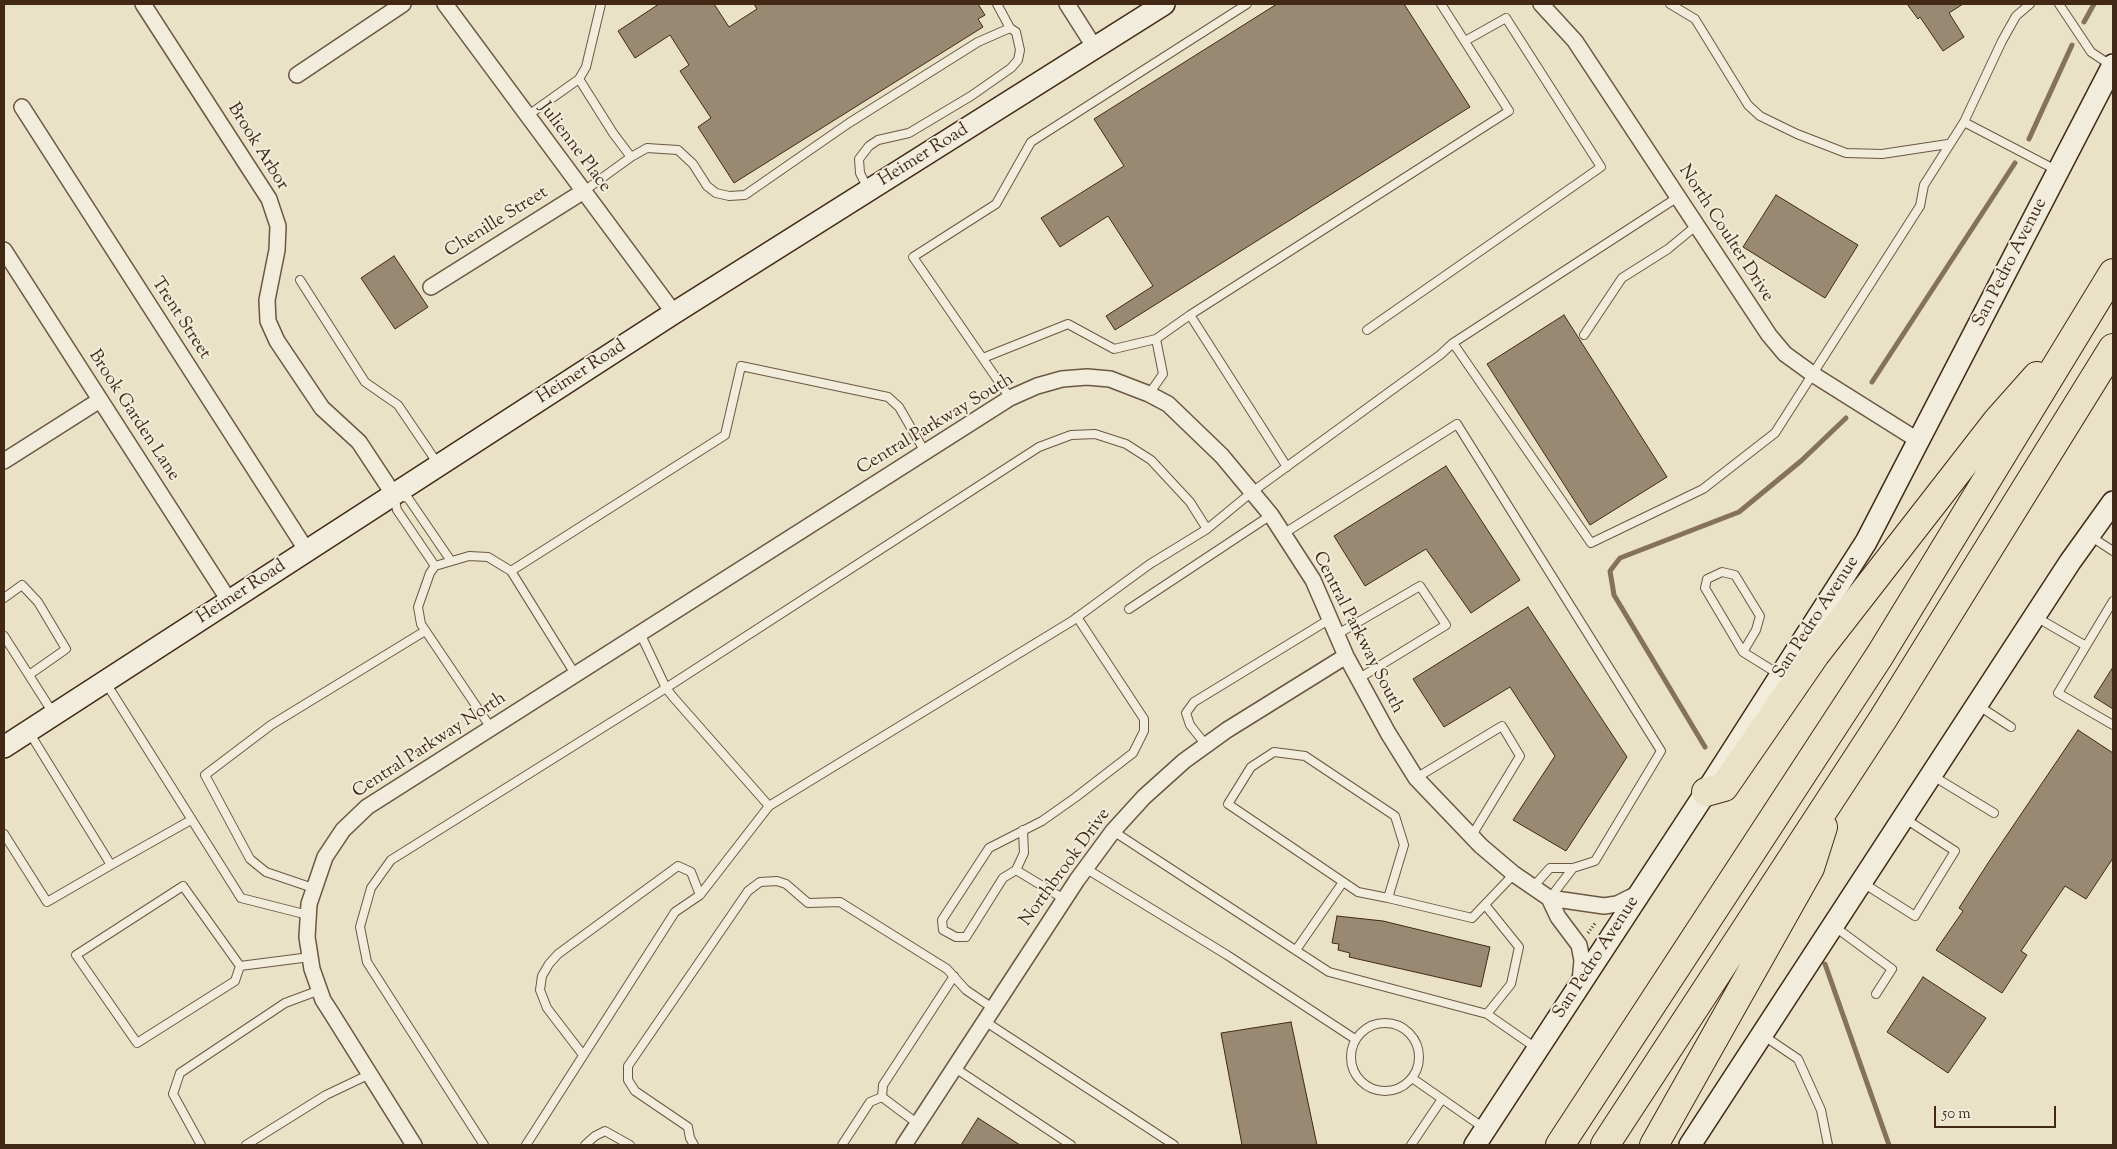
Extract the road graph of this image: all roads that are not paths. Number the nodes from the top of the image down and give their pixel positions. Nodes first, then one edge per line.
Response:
1 (143, 4) edge
2 (403, 4) edge
3 (446, 4) edge
4 (601, 4) edge
5 (997, 4) edge
6 (1067, 4) edge
7 (1164, 4) edge
8 (1247, 4) edge
9 (1441, 4) edge
10 (1541, 4) edge
11 (2030, 4) edge
12 (2059, 4) edge
13 (1676, 5) edge
14 (1010, 28) junction
15 (1465, 42) junction
16 (1095, 48) junction
17 (2113, 66) edge
18 (297, 75) dead end
19 (579, 79) junction
20 (22, 107) dead end
21 (527, 116) junction
22 (1964, 122) junction
23 (1948, 144) junction
24 (632, 157) junction
25 (2058, 171) junction
26 (869, 190) junction
27 (584, 191) junction
28 (1678, 196) junction
29 (1697, 226) junction
30 (4, 250) edge
31 (2113, 274) edge
32 (300, 280) dead end
33 (431, 287) dead end
34 (674, 313) junction
35 (1190, 315) junction
36 (2083, 324) junction
37 (1367, 330) dead end
38 (1584, 335) dead end
39 (1156, 339) junction
40 (1453, 343) junction
41 (2113, 348) edge
42 (983, 358) junction
43 (1814, 375) junction
44 (1149, 394) junction
45 (1010, 398) junction
46 (100, 400) junction
47 (1920, 441) junction
48 (925, 452) junction
49 (4, 462) edge
50 (439, 466) junction
51 (1287, 467) junction
52 (1252, 492) junction
53 (394, 494) junction
54 (2113, 502) edge
55 (1271, 515) junction
56 (1208, 529) junction
57 (1283, 534) junction
58 (2088, 535) junction
59 (307, 551) junction
60 (2113, 551) edge
61 (451, 561) junction
62 (435, 566) junction
63 (511, 571) junction
64 (711, 588) joint
65 (4, 598) edge
66 (2113, 601) edge
67 (230, 602) junction
68 (1129, 609) dead end
69 (2035, 616) junction
70 (1077, 617) junction
71 (1330, 619) junction
72 (425, 631) junction
73 (640, 633) junction
74 (1336, 635) junction
75 (4, 636) edge
76 (2086, 646) junction
77 (1743, 652) junction
78 (1346, 656) junction
79 (575, 674) junction
80 (29, 675) junction
81 (1780, 675) junction
82 (1358, 679) junction
83 (105, 682) junction
84 (666, 688) junction
85 (1977, 705) junction
86 (54, 714) junction
87 (2113, 725) edge
88 (2011, 727) dead end
89 (491, 728) junction
90 (29, 731) junction
91 (1206, 745) junction
92 (4, 747) edge
93 (1931, 775) junction
94 (1416, 778) junction
95 (1706, 792) junction
96 (1834, 793) junction
97 (769, 806) junction
98 (1994, 813) dead end
99 (1904, 818) junction
100 (192, 820) junction
101 (1023, 830) junction
102 (1113, 831) junction
103 (4, 834) edge
104 (1471, 837) junction
105 (111, 864) junction
106 (1085, 868) junction
107 (1573, 868) junction
108 (1016, 870) junction
109 (1514, 874) junction
110 (1343, 882) junction
111 (1862, 882) junction
112 (313, 888) junction
113 (1532, 888) junction
114 (1639, 893) junction
115 (700, 895) junction
116 (1388, 898) junction
117 (1549, 898) junction
118 (1064, 899) junction
119 (1486, 906) junction
120 (308, 915) junction
121 (1833, 926) junction
122 (1296, 950) junction
123 (310, 957) junction
124 (240, 966) junction
125 (954, 976) junction
126 (1579, 985) junction
127 (320, 990) junction
128 (1876, 994) dead end
129 (994, 1009) junction
130 (1488, 1014) junction
131 (986, 1022) junction
132 (1762, 1035) junction
133 (1355, 1039) junction
134 (1538, 1049) junction
135 (583, 1055) junction
136 (955, 1068) junction
137 (368, 1075) junction
138 (1412, 1078) junction
139 (882, 1097) junction
140 (1442, 1099) junction
141 (918, 1124) junction
142 (1480, 1137) edge
143 (201, 1145) edge
144 (246, 1145) edge
145 (414, 1145) edge
146 (484, 1145) edge
147 (526, 1145) edge
148 (585, 1145) edge
149 (630, 1145) edge
150 (694, 1145) edge
151 (842, 1145) edge
152 (904, 1145) edge
153 (1071, 1145) edge
154 (1174, 1145) edge
155 (1411, 1145) edge
156 (1560, 1145) edge
157 (1605, 1145) edge
158 (1654, 1145) edge
159 (1690, 1145) edge
160 (1828, 1145) edge

1 - 53 street, Brook Arbor
2 - 18 street
3 - 21 street, Julienne Place
4 - 19 lane
5 - 14 lane
6 - 16 street
7 - 16 main road, Heimer Road
8 - 42 lane
9 - 15 lane
10 - 28 street, North Coulter Drive
11 - 22 lane
12 - 17 lane
13 - 23 lane
14 - 24 lane
14 - 26 lane
15 - 35 lane
15 - 37 lane
16 - 26 main road, Heimer Road
17 - 25 main road, San Pedro Avenue
19 - 21 lane
19 - 24 lane
20 - 59 street, Trent Street
21 - 27 street, Julienne Place
22 - 23 lane
22 - 25 lane
23 - 43 lane
24 - 27 lane
25 - 47 main road, San Pedro Avenue
26 - 34 main road, Heimer Road
27 - 33 street, Chenille Street
27 - 34 street, Julienne Place
28 - 29 street, North Coulter Drive
28 - 40 lane
29 - 38 lane
29 - 43 street, North Coulter Drive
30 - 46 street, Brook Garden Lane
31 - 36 highway
32 - 50 lane
34 - 50 main road, Heimer Road
35 - 39 lane
35 - 51 lane
36 - 95 highway
36 - 156 highway
39 - 42 lane
39 - 44 lane
40 - 43 lane
40 - 51 lane
41 - 96 highway
42 - 45 lane
43 - 47 street, North Coulter Drive
44 - 45 street, Central Parkway South
44 - 52 street, Central Parkway South
45 - 48 street, Central Parkway South
46 - 49 street
46 - 67 street, Brook Garden Lane
47 - 81 main road, San Pedro Avenue
48 - 63 lane
48 - 64 street, Central Parkway South
50 - 53 main road, Heimer Road
51 - 52 lane
52 - 55 street, Central Parkway South
52 - 56 lane
53 - 59 main road, Heimer Road
53 - 61 lane
53 - 62 lane
54 - 58 main road
55 - 57 street, Central Parkway South
55 - 68 lane
56 - 70 lane
56 - 84 lane
57 - 71 street, Central Parkway South
57 - 107 lane
58 - 60 lane
58 - 69 main road
59 - 67 main road, Heimer Road
61 - 62 lane
61 - 63 lane
62 - 72 lane
63 - 79 lane
64 - 73 street, Central Parkway North
65 - 80 lane
66 - 76 lane
67 - 83 main road, Heimer Road
69 - 76 lane
69 - 85 main road
70 - 97 lane
70 - 101 lane
71 - 74 street, Central Parkway South
71 - 91 lane
72 - 89 lane
72 - 112 lane
73 - 79 street, Central Parkway North
73 - 84 lane
74 - 78 street, Central Parkway South
74 - 82 lane
75 - 80 lane
76 - 87 lane
77 - 77 lane
77 - 81 lane
78 - 82 street, Central Parkway South
78 - 91 street, Northbrook Drive
79 - 89 street, Central Parkway North
80 - 86 lane
81 - 95 main road, San Pedro Avenue
82 - 94 street, Central Parkway South
83 - 86 main road, Heimer Road
83 - 100 lane
84 - 97 lane
84 - 146 lane
85 - 88 lane
85 - 93 main road
86 - 90 main road, Heimer Road
89 - 112 street, Central Parkway North
90 - 92 main road, Heimer Road
90 - 105 lane
91 - 102 street, Northbrook Drive
93 - 98 lane
93 - 99 main road
94 - 104 street, Central Parkway South
94 - 104 lane
95 - 114 main road, San Pedro Avenue
96 - 157 highway
96 - 158 highway
97 - 115 lane
99 - 111 main road
99 - 111 lane
100 - 105 lane
100 - 120 lane
101 - 108 lane
101 - 108 lane
102 - 106 street, Northbrook Drive
102 - 122 lane
103 - 105 lane
104 - 109 street, Central Parkway South
106 - 118 street, Northbrook Drive
106 - 133 lane
107 - 113 lane
107 - 117 lane
108 - 118 lane
109 - 113 street, Central Parkway South
109 - 119 lane
110 - 116 lane
110 - 116 lane
110 - 122 lane
111 - 121 main road
112 - 120 street, Central Parkway North
113 - 117 street, Central Parkway South
114 - 117 street, Central Parkway South
114 - 126 main road, San Pedro Avenue
115 - 135 lane
115 - 135 lane
116 - 119 lane
117 - 126 street
118 - 129 street, Northbrook Drive
119 - 130 lane
120 - 123 street, Central Parkway North
121 - 128 lane
121 - 132 main road
122 - 130 lane
123 - 124 lane
123 - 127 street, Central Parkway North
124 - 124 lane
125 - 129 lane
125 - 139 lane
125 - 150 lane
126 - 134 main road, San Pedro Avenue
127 - 137 street, Central Parkway North
127 - 143 lane
129 - 131 street, Northbrook Drive
130 - 134 lane
131 - 136 street, Northbrook Drive
131 - 154 lane
132 - 159 main road
132 - 160 lane
133 - 138 lane
133 - 138 lane
134 - 142 main road, San Pedro Avenue
135 - 147 lane
136 - 141 street, Northbrook Drive
136 - 153 lane
137 - 144 lane
137 - 145 street, Central Parkway North
138 - 140 lane
139 - 141 lane
139 - 151 lane
140 - 142 lane
140 - 155 lane
141 - 152 street, Northbrook Drive
148 - 149 lane

